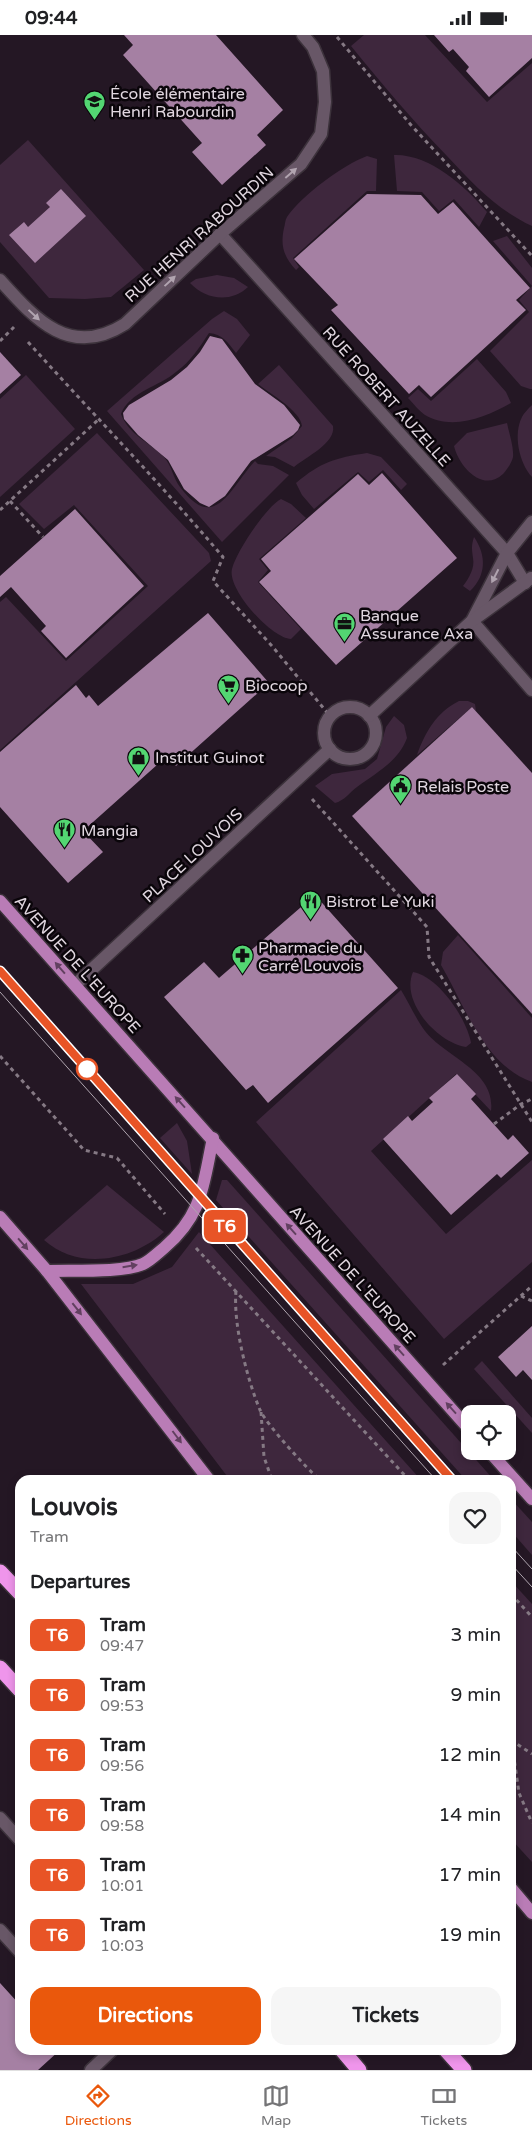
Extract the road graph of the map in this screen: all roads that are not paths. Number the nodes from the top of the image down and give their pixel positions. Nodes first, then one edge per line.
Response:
1 (303, 35) edge
2 (220, 234) junction
3 (0, 280) edge
4 (532, 522) edge
5 (507, 553) junction
6 (529, 580) edge
7 (472, 621) junction
8 (532, 690) edge
9 (369, 716) junction
10 (330, 749) junction
11 (0, 901) edge
12 (75, 985) junction
13 (213, 1139) junction
14 (0, 1217) edge
15 (46, 1271) junction
16 (461, 1420) edge
17 (497, 1460) edge
18 (206, 1475) edge
19 (510, 1475) edge
20 (516, 1481) edge
21 (532, 1499) edge
22 (0, 1571) edge
23 (15, 1588) edge
24 (0, 1668) edge
25 (15, 1684) edge
26 (0, 1818) edge
27 (15, 1834) edge
28 (516, 1894) edge
29 (532, 1913) edge
30 (0, 1930) edge
31 (15, 1946) edge
32 (106, 2055) edge
33 (346, 2055) edge
34 (450, 2055) edge
35 (91, 2070) edge
36 (359, 2070) edge
37 (464, 2070) edge

2 -> 1 street, RUE HENRI RABOURDIN
3 -> 2 street, RUE HENRI RABOURDIN
2 - 5 street, RUE ROBERT AUZELLE
4 - 5 street
5 - 6 street, RUE ROBERT AUZELLE
5 -> 7 street
6 - 7 street
7 - 8 street
7 - 9 street
9 - 10 street
9 - 10 street
10 - 12 street, PLACE LOUVOIS
12 -> 11 main road, AVENUE DE L'EUROPE
13 -> 12 main road, AVENUE DE L'EUROPE
15 -> 13 main road
16 -> 13 main road, AVENUE DE L'EUROPE
14 -> 15 main road
15 -> 18 main road
17 - 19 main road
20 - 21 main road
22 - 23 highway
24 - 25 highway
26 - 27 street
28 - 29 main road
30 - 31 street
32 - 35 street
33 - 36 highway
34 - 37 highway

